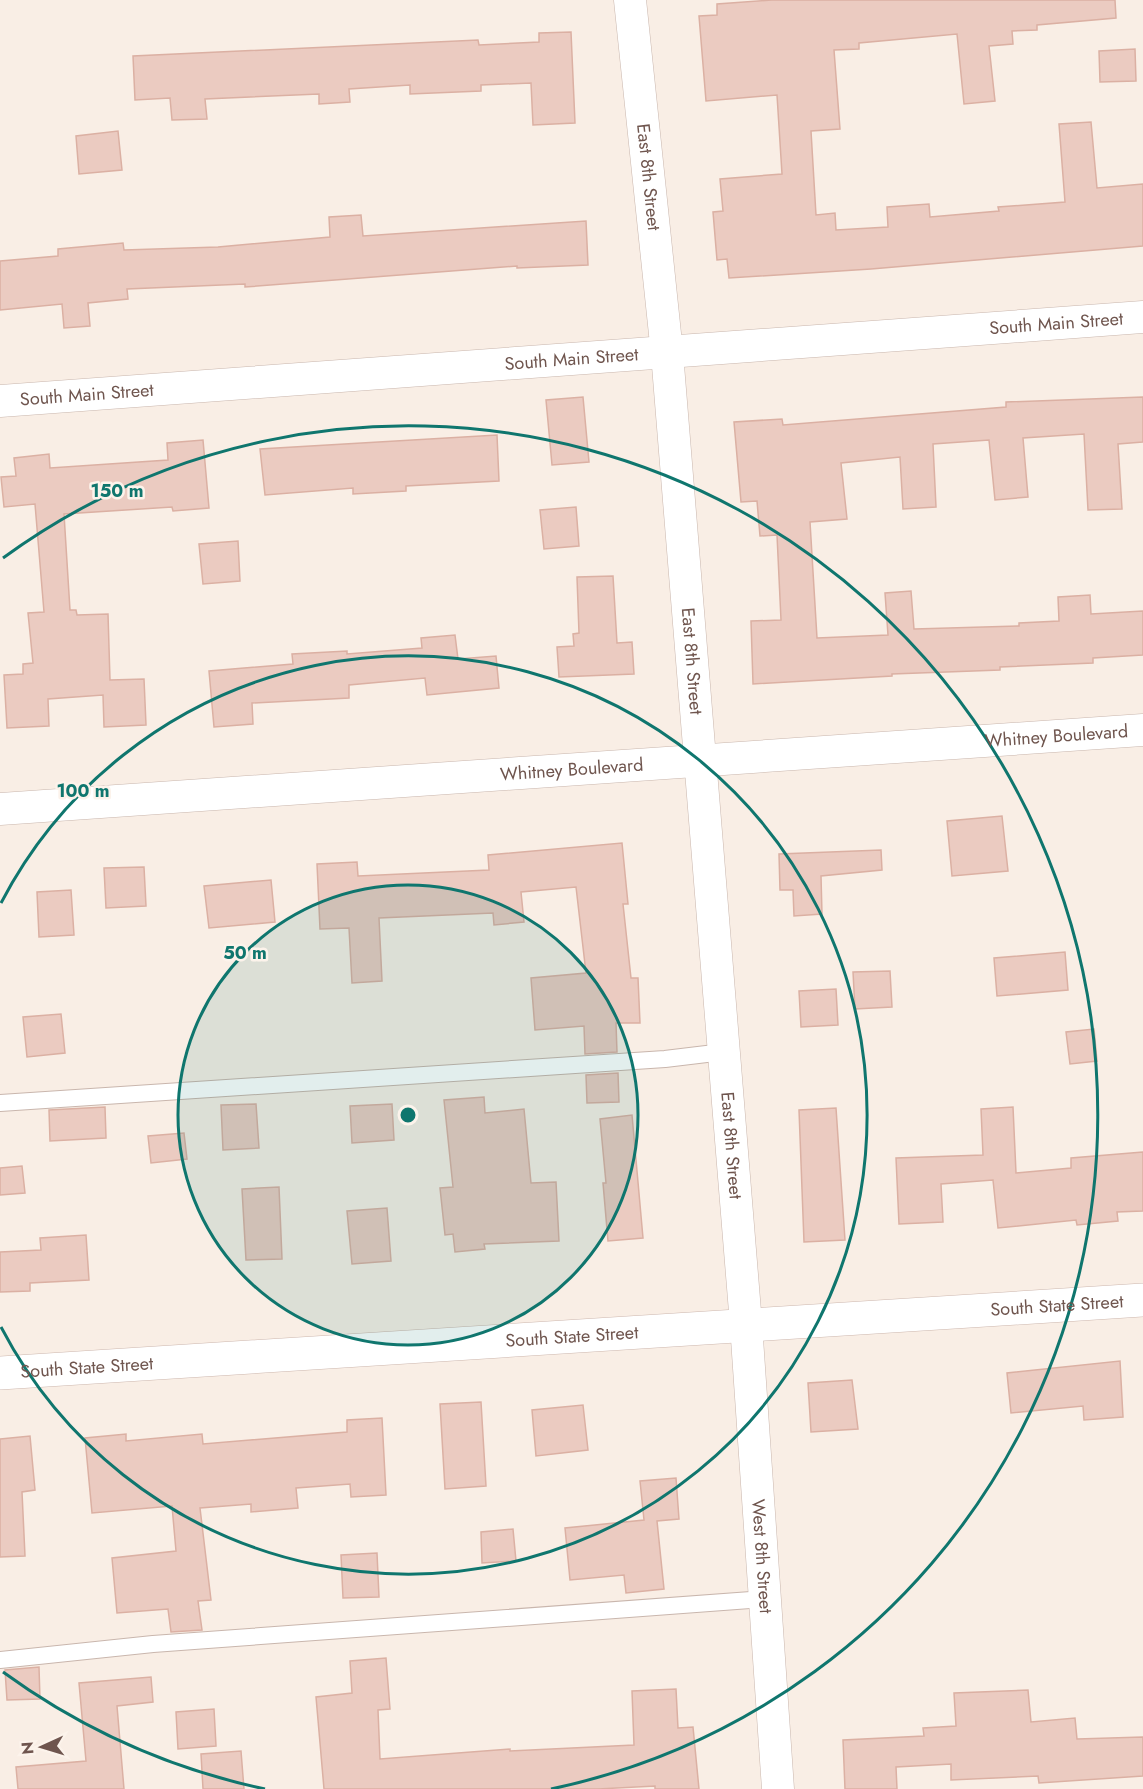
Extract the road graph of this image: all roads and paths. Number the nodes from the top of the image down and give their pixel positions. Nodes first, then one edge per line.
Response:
1 (630, 0) edge
2 (1143, 317) edge
3 (667, 353) junction
4 (0, 401) edge
5 (1143, 730) edge
6 (699, 761) junction
7 (0, 809) edge
8 (723, 1052) junction
9 (0, 1103) edge
10 (1143, 1300) edge
11 (746, 1324) junction
12 (0, 1373) edge
13 (765, 1599) junction
14 (0, 1660) edge
15 (778, 1789) edge

1 - 3 street, East 8th Street
2 - 3 street, South Main Street
3 - 4 street, South Main Street
3 - 6 street, East 8th Street
5 - 6 street, Whitney Boulevard
6 - 7 street, Whitney Boulevard
6 - 8 street, East 8th Street
8 - 9 lane
8 - 11 street, East 8th Street
10 - 11 main road, South State Street
11 - 12 main road, South State Street
11 - 13 street, West 8th Street
13 - 14 lane
13 - 15 street, West 8th Street

